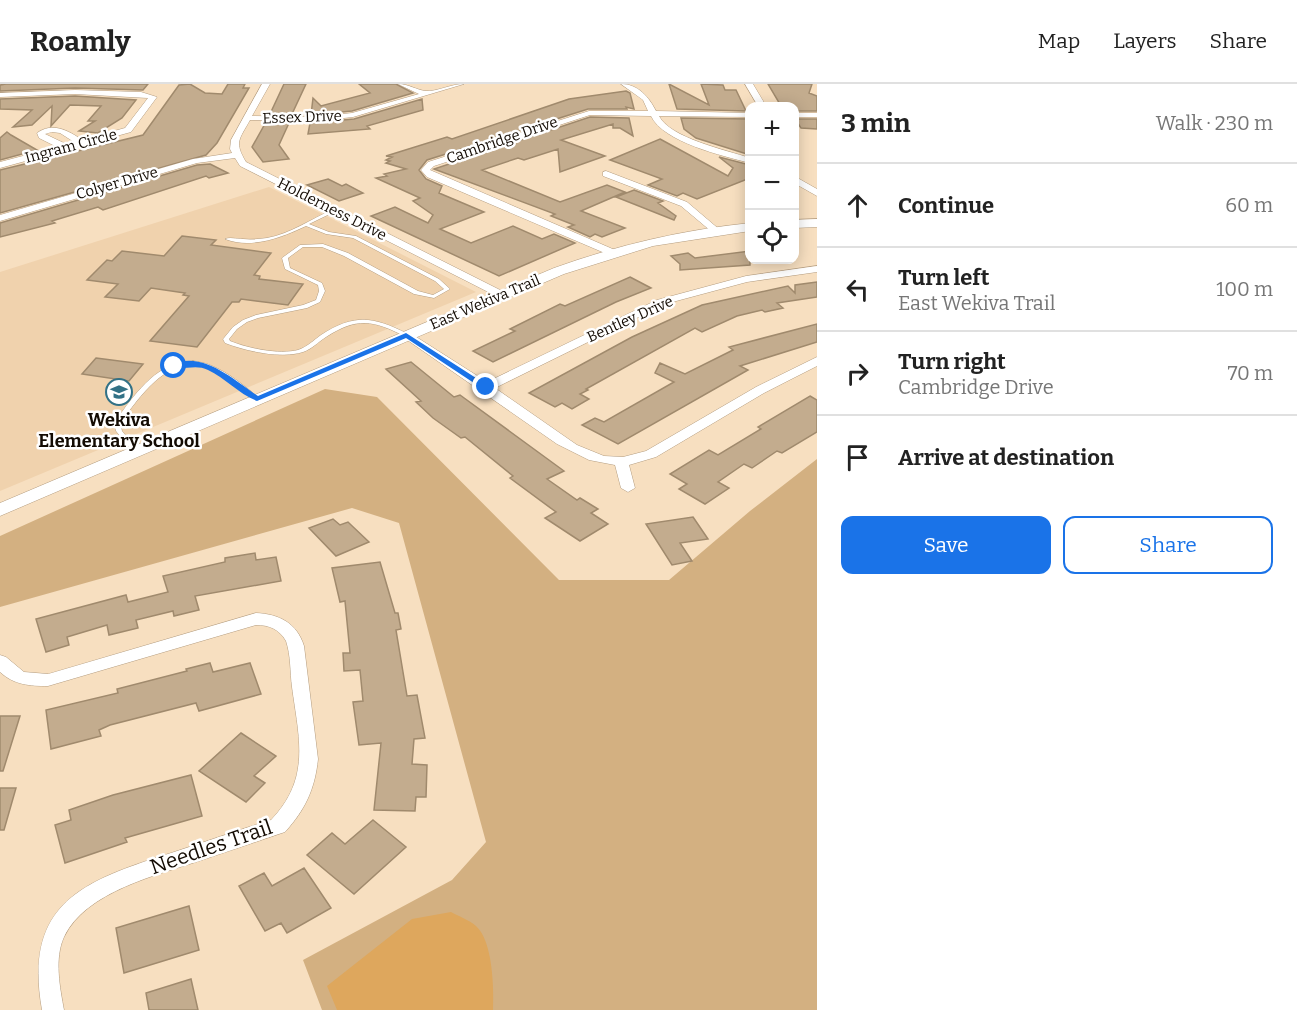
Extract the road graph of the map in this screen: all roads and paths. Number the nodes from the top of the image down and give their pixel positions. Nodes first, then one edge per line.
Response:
1 (266, 84) edge
2 (402, 84) edge
3 (460, 84) edge
4 (625, 84) edge
5 (749, 84) edge
6 (426, 94) junction
7 (0, 95) edge
8 (760, 102) edge
9 (654, 113) junction
10 (745, 115) edge
11 (799, 115) edge
12 (817, 115) edge
13 (247, 118) junction
14 (82, 144) junction
15 (66, 148) junction
16 (236, 155) junction
17 (745, 159) edge
18 (0, 165) edge
19 (606, 174) dead end
20 (799, 182) edge
21 (817, 193) edge
22 (334, 211) junction
23 (0, 218) edge
24 (817, 223) edge
25 (799, 224) edge
26 (307, 225) junction
27 (745, 227) edge
28 (715, 230) junction
29 (227, 238) dead end
30 (610, 252) junction
31 (817, 269) edge
32 (502, 295) junction
33 (406, 335) junction
34 (817, 361) edge
35 (486, 387) junction
36 (257, 399) junction
37 (135, 452) junction
38 (621, 462) junction
39 (628, 488) dead end
40 (0, 510) edge
41 (0, 661) edge
42 (53, 1010) edge

1 - 13 street
2 - 6 street
3 - 6 street, Essex Drive
4 - 9 street
5 - 8 street
6 - 13 street, Essex Drive
7 - 14 street, Ingram Circle
9 - 10 street, Cambridge Drive
9 - 17 street
9 - 30 street, Cambridge Drive
11 - 12 street
13 - 16 street
14 - 15 street, Ingram Circle
14 - 15 street
15 - 18 street, Ingram Circle
16 - 22 street, Holderness Drive
16 - 23 street, Colyer Drive
19 - 28 street
20 - 21 street
22 - 26 lane
22 - 32 street, Holderness Drive
24 - 25 street
26 - 29 lane
26 - 33 lane
27 - 28 street, East Wekiva Trail
28 - 30 street, East Wekiva Trail
30 - 32 street, East Wekiva Trail
31 - 35 street, Bentley Drive
32 - 33 street, East Wekiva Trail
33 - 35 street
33 - 36 street, East Wekiva Trail
34 - 38 street
35 - 38 street
36 - 37 street, East Wekiva Trail
36 - 37 lane
37 - 40 street, East Wekiva Trail
38 - 39 street
41 - 42 street, Needles Trail

